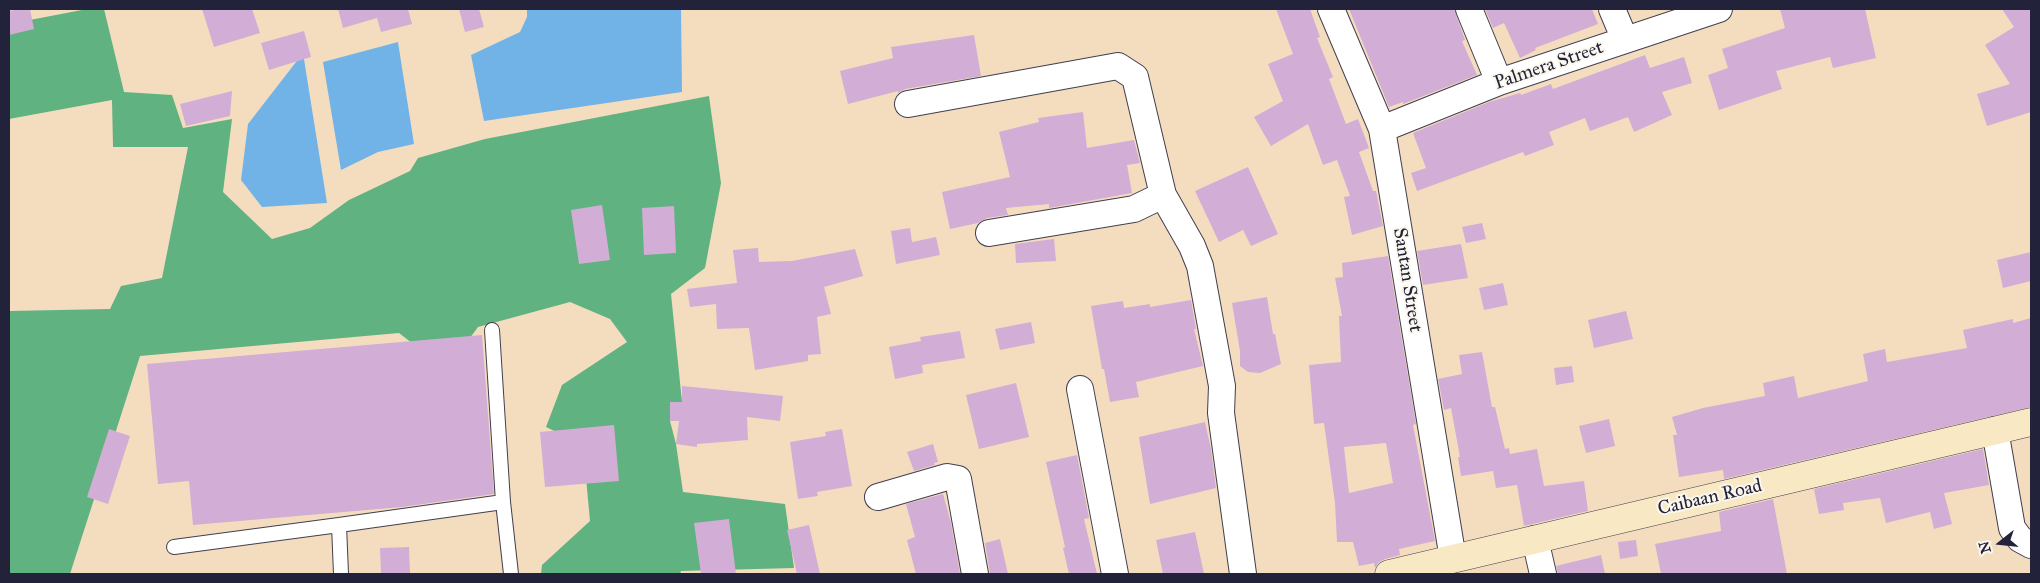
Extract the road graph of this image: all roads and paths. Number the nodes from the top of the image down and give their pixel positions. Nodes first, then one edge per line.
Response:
1 (1331, 9) edge
2 (1469, 9) edge
3 (1612, 9) edge
4 (1719, 9) edge
5 (1625, 40) junction
6 (1500, 82) junction
7 (908, 104) dead end
8 (1382, 129) junction
9 (1163, 195) junction
10 (990, 233) dead end
11 (492, 330) dead end
12 (1080, 389) dead end
13 (2031, 422) edge
14 (1995, 430) junction
15 (878, 498) dead end
16 (502, 502) junction
17 (339, 525) junction
18 (1535, 539) junction
19 (2031, 545) edge
20 (174, 547) dead end
21 (1453, 559) junction
22 (341, 574) edge
23 (511, 574) edge
24 (976, 574) edge
25 (1115, 574) edge
26 (1243, 574) edge
27 (1389, 574) edge
28 (1543, 574) edge

1 - 8 street, Santan Street
2 - 6 street
3 - 5 street
4 - 5 street, Palmera Street
5 - 6 street, Palmera Street
6 - 8 street, Palmera Street
7 - 9 street
8 - 21 street, Santan Street
9 - 10 street
9 - 26 street
11 - 16 lane
12 - 25 street
13 - 14 street, Caibaan Road
14 - 18 street, Caibaan Road
14 - 19 street
15 - 24 street
16 - 17 lane
16 - 23 lane
17 - 20 lane
17 - 22 lane
18 - 21 street, Caibaan Road
18 - 28 street
21 - 27 street, Caibaan Road

